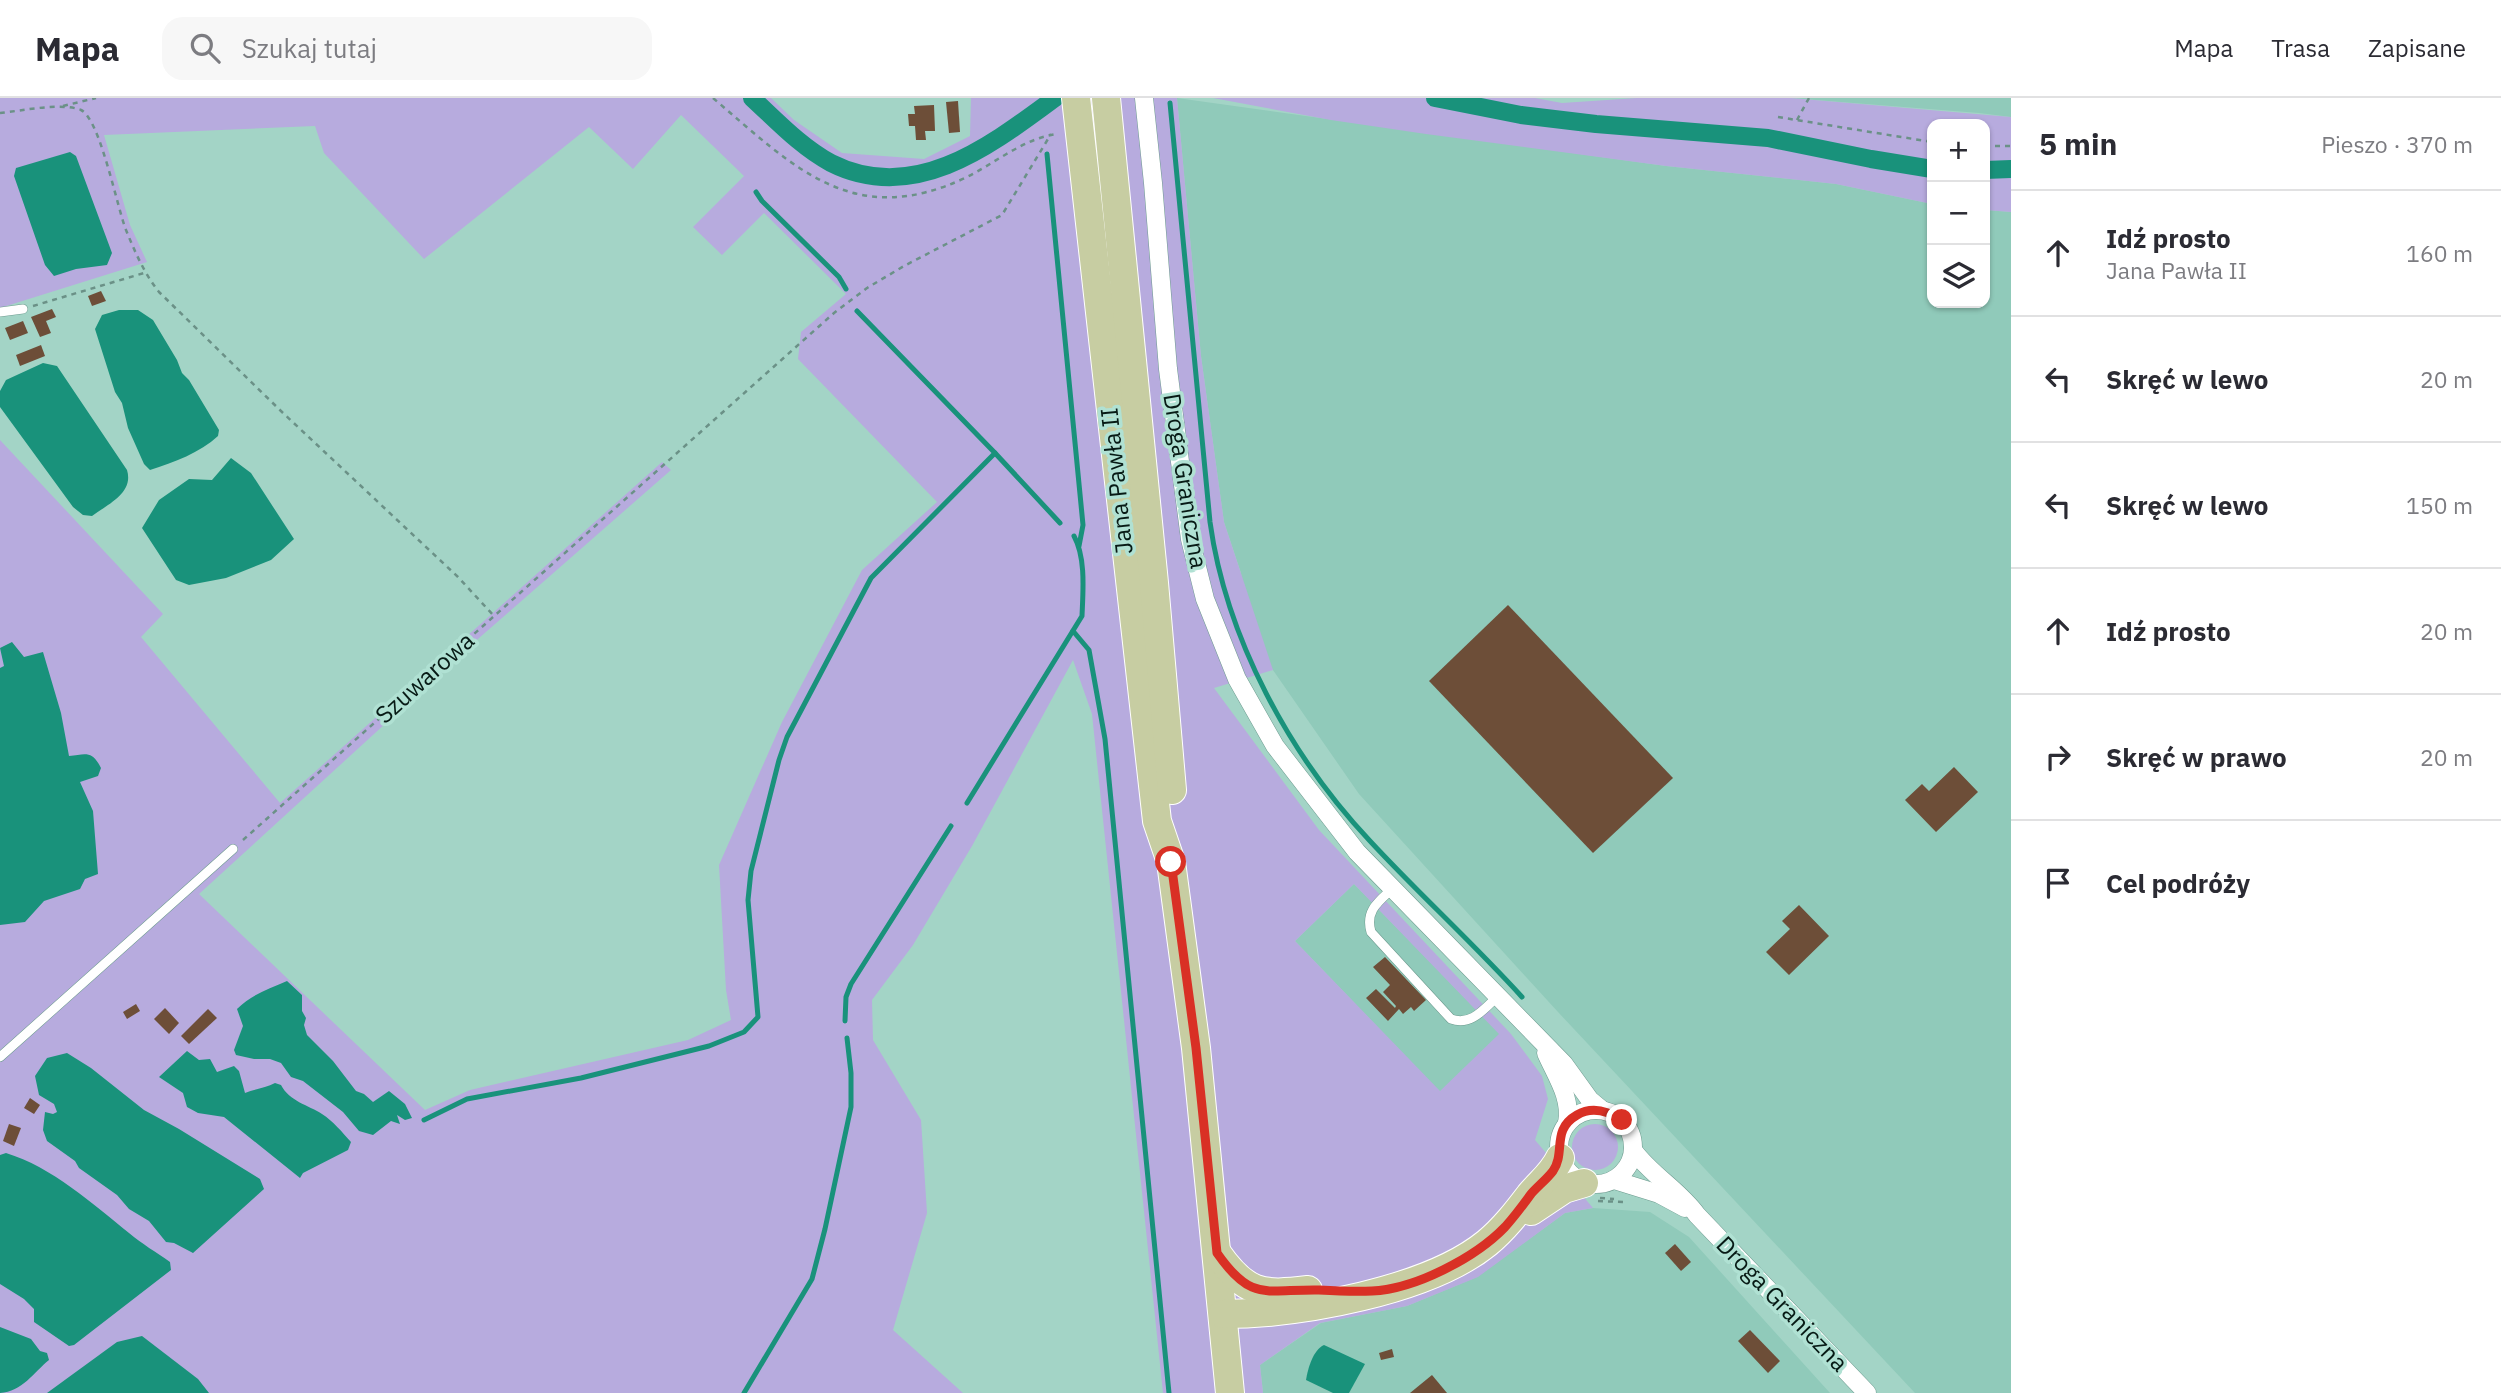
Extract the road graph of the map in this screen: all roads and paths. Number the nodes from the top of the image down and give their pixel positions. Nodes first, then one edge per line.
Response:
1 (96, 98) edge
2 (713, 98) edge
3 (1106, 98) edge
4 (1144, 98) edge
5 (1809, 98) edge
6 (1076, 104) edge
7 (60, 107) junction
8 (0, 113) edge
9 (1778, 117) dead end
10 (1797, 120) junction
11 (1927, 141) edge
12 (1990, 146) edge
13 (2011, 146) edge
14 (144, 273) junction
15 (23, 309) joint
16 (0, 312) edge
17 (494, 616) junction
18 (233, 849) joint
19 (1171, 862) junction
20 (1392, 889) junction
21 (1497, 997) junction
22 (1539, 1041) junction
23 (0, 1057) edge
24 (1602, 1110) junction
25 (1567, 1124) junction
26 (1633, 1150) junction
27 (1560, 1158) junction
28 (1614, 1180) junction
29 (1590, 1194) junction
30 (1631, 1201) dead end
31 (1697, 1215) junction
32 (1505, 1227) junction
33 (1217, 1253) junction
34 (1374, 1292) junction
35 (1223, 1314) junction
36 (1230, 1393) edge
37 (1867, 1393) edge

1 - 7 path
2 - 17 path, Szuwarowa
3 - 19 main road, Jana Pawła II
4 - 20 street, Droga Graniczna
5 - 10 path
6 - 19 main road, Jana Pawła II
7 - 8 path
7 - 14 path
9 - 10 path
10 - 11 path
12 - 13 path
14 - 15 path
14 - 17 path
15 - 16 lane
17 - 18 path, Szuwarowa
18 - 23 lane
19 - 33 main road, Jana Pawła II
20 - 21 street, Droga Graniczna
20 - 21 lane
21 - 22 street, Droga Graniczna
22 - 24 street, Droga Graniczna
22 - 25 street, Droga Graniczna
24 - 25 street
24 - 26 street
25 - 27 street
26 - 28 street
26 - 31 street, Droga Graniczna
27 - 29 street
27 - 32 main road
28 - 29 street
28 - 31 street, Droga Graniczna
29 - 30 path
29 - 32 main road
31 - 37 street, Droga Graniczna
32 - 34 main road
33 - 34 main road
33 - 35 main road, Jana Pawła II
34 - 35 main road
35 - 36 main road, Jana Pawła II

